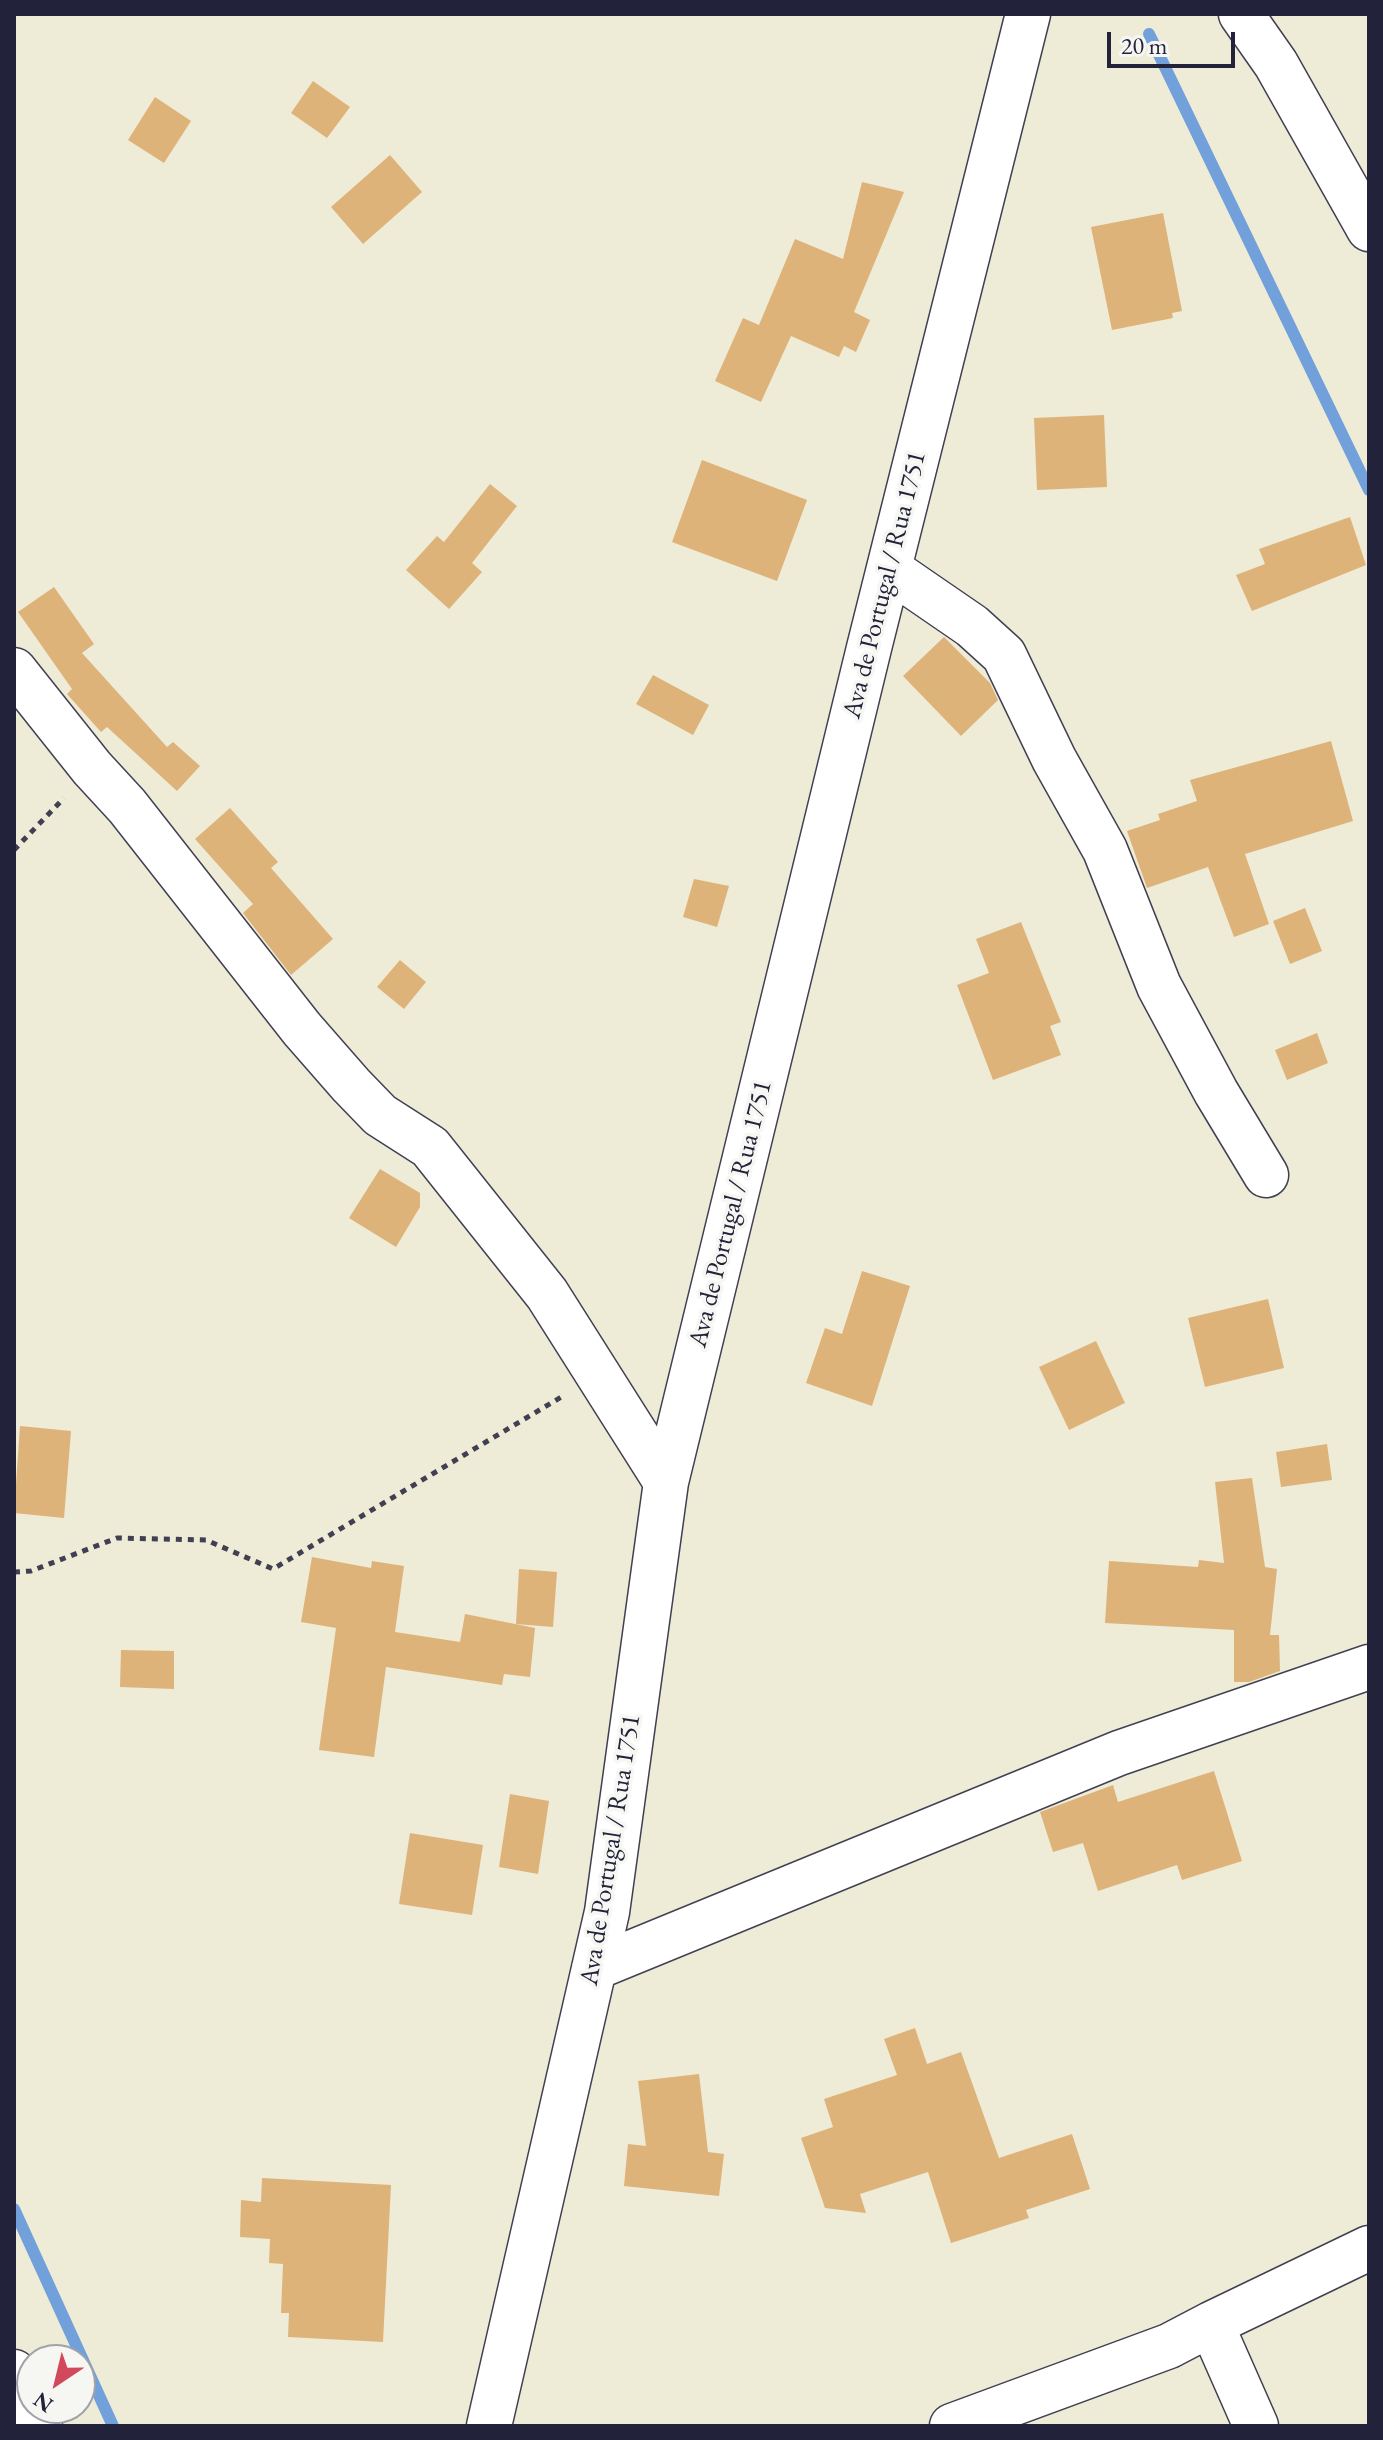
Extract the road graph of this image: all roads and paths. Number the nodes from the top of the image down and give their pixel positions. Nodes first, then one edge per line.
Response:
1 (1028, 14) edge
2 (1241, 14) edge
3 (1369, 229) edge
4 (889, 569) junction
5 (14, 670) edge
6 (92, 768) junction
7 (14, 850) edge
8 (1266, 1175) dead end
9 (598, 1375) junction
10 (666, 1482) junction
11 (14, 1572) edge
12 (1369, 1667) edge
13 (594, 1968) junction
14 (1369, 2248) edge
15 (1211, 2324) junction
16 (14, 2372) edge
17 (40, 2426) edge
18 (489, 2426) edge
19 (952, 2426) edge
20 (1256, 2426) edge

1 - 4 street, Ava de Portugal / Rua 1751
2 - 3 street
4 - 8 street
4 - 10 street, Ava de Portugal / Rua 1751
5 - 6 street
6 - 7 path
6 - 9 street
9 - 10 street
9 - 11 path
10 - 13 street, Ava de Portugal / Rua 1751
12 - 13 street
13 - 18 street, Ava de Portugal / Rua 1751
14 - 15 street
15 - 19 street
15 - 20 street
16 - 17 street

